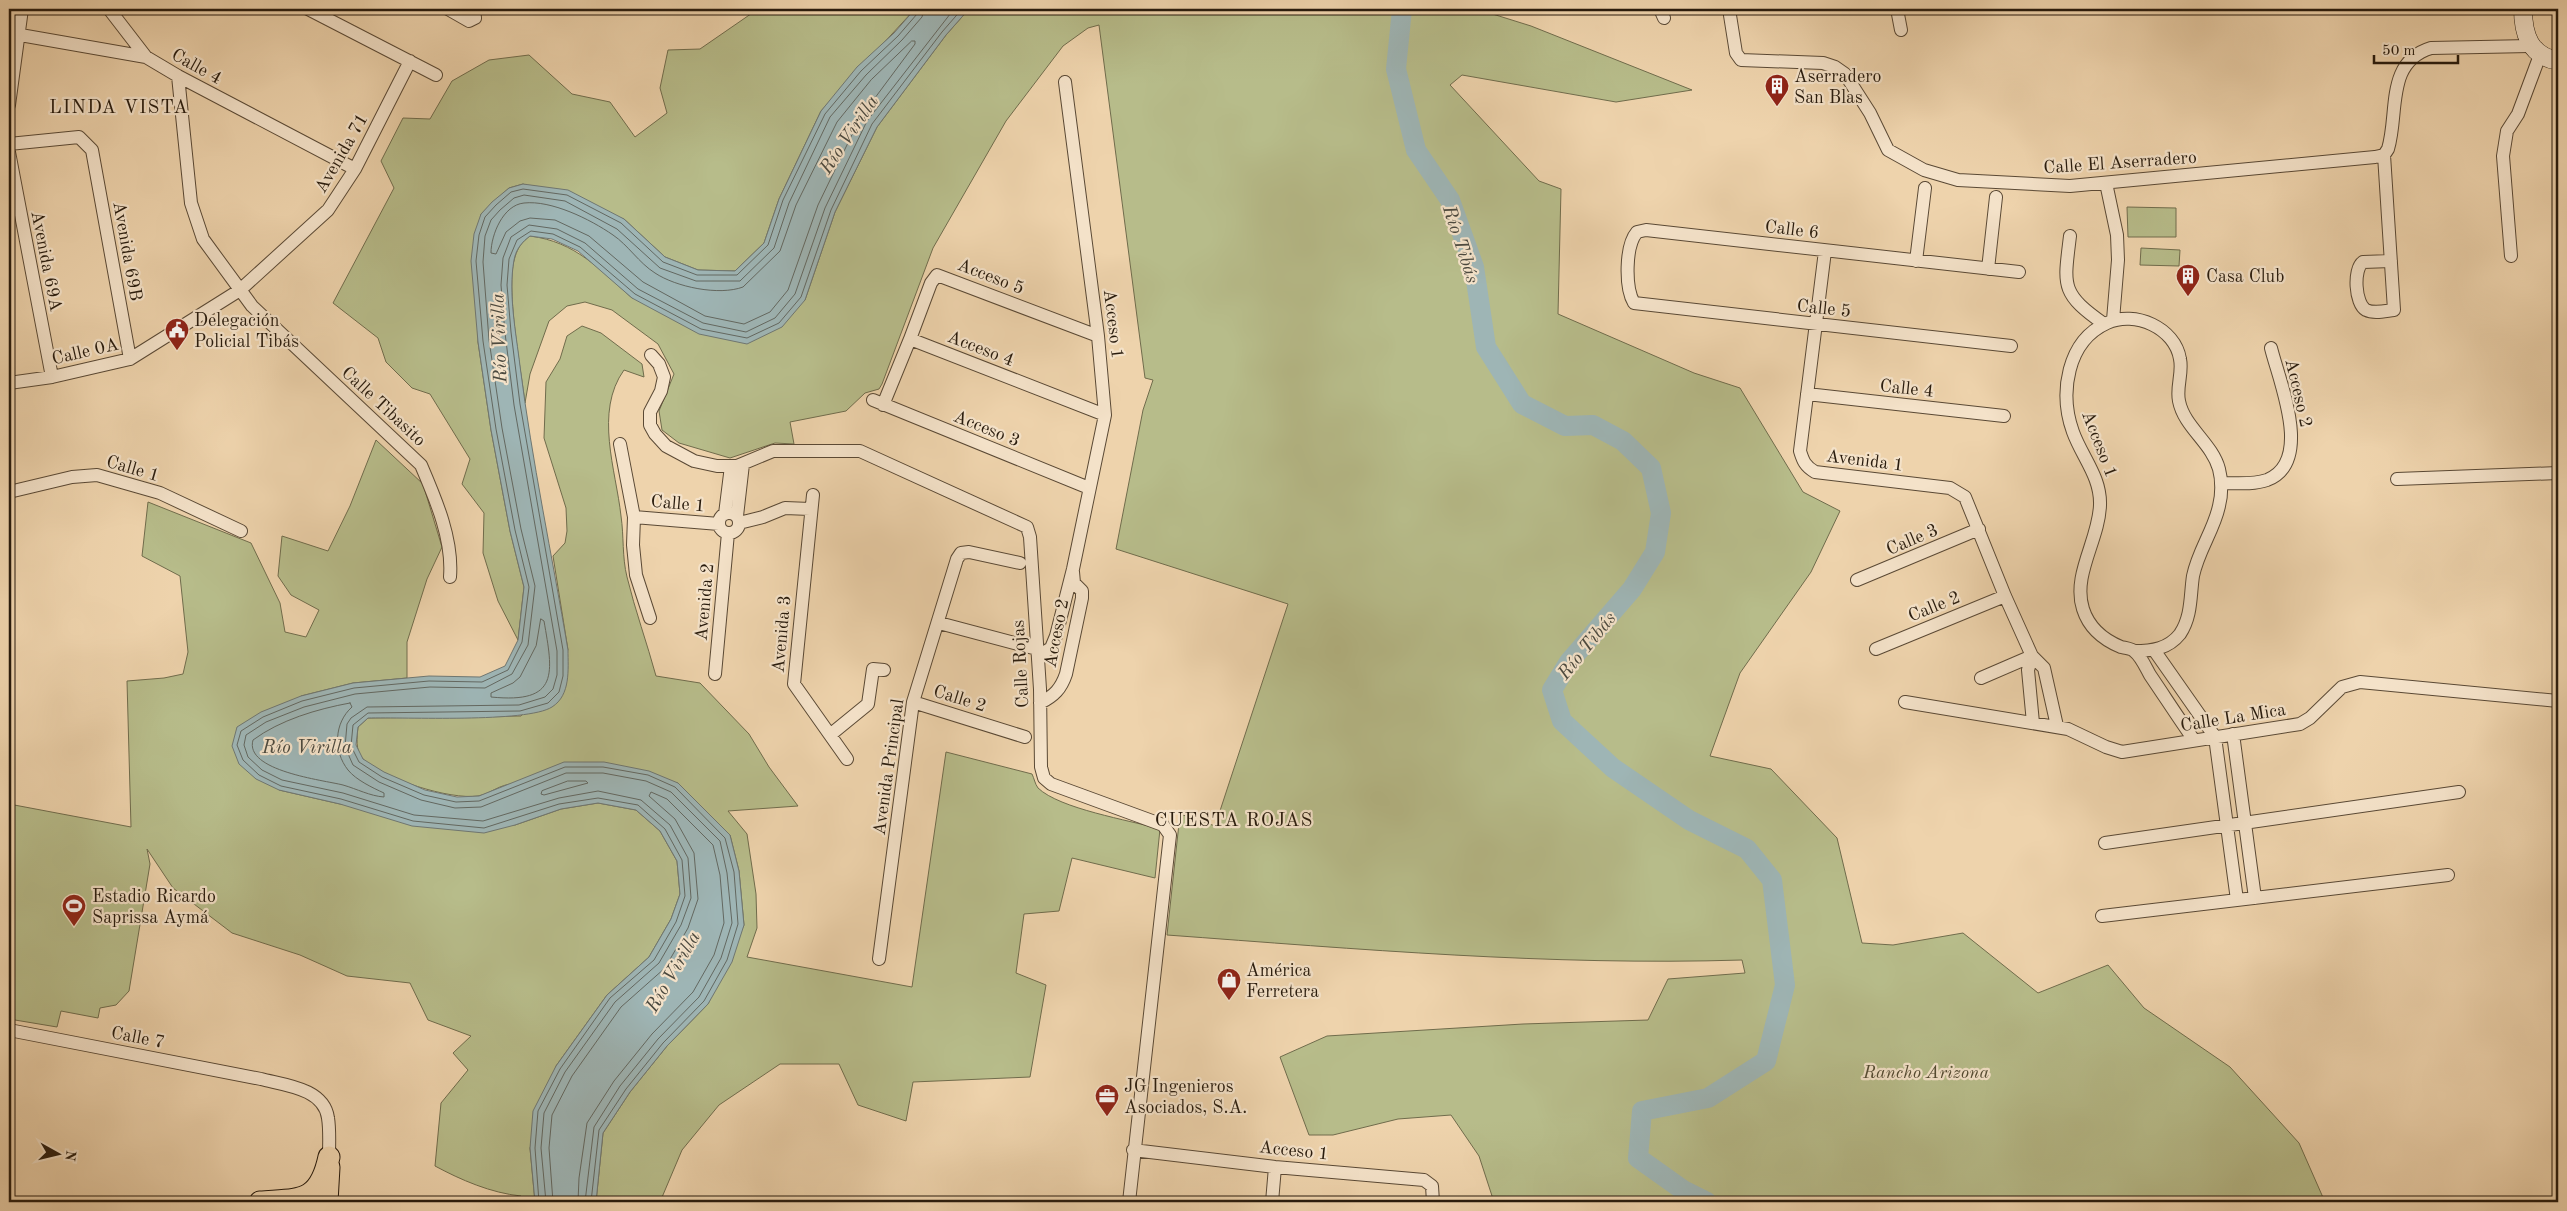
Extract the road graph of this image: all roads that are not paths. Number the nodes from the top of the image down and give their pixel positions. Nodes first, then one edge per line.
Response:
1 (22, 9) edge
2 (109, 9) edge
3 (308, 9) edge
4 (448, 9) edge
5 (474, 9) edge
6 (1729, 9) edge
7 (1897, 9) edge
8 (2524, 9) edge
9 (1901, 30) dead end
10 (14, 34) edge
11 (2535, 50) junction
12 (146, 57) junction
13 (2558, 60) edge
14 (410, 61) junction
15 (436, 75) dead end
16 (178, 76) junction
17 (1065, 82) dead end
18 (9, 105) edge
19 (9, 144) edge
20 (9, 152) edge
21 (2384, 155) junction
22 (355, 169) junction
23 (2106, 183) junction
24 (1925, 188) dead end
25 (1996, 197) dead end
26 (2070, 236) dead end
27 (1825, 251) junction
28 (2511, 256) dead end
29 (1916, 261) junction
30 (2391, 261) junction
31 (1988, 269) junction
32 (2019, 272) dead end
33 (240, 290) junction
34 (1634, 304) joint
35 (2108, 322) junction
36 (1816, 325) junction
37 (1098, 336) junction
38 (910, 339) junction
39 (2010, 346) dead end
40 (2271, 348) dead end
41 (651, 355) dead end
42 (130, 359) junction
43 (52, 377) junction
44 (9, 383) edge
45 (1807, 394) junction
46 (1105, 415) junction
47 (2004, 416) dead end
48 (620, 444) dead end
49 (737, 465) junction
50 (2558, 473) edge
51 (2398, 479) dead end
52 (2220, 483) junction
53 (1089, 488) junction
54 (9, 492) edge
55 (813, 495) dead end
56 (810, 509) junction
57 (634, 517) junction
58 (729, 522) junction
59 (1979, 529) junction
60 (242, 532) dead end
61 (1020, 563) dead end
62 (1073, 569) junction
63 (450, 577) dead end
64 (1857, 580) dead end
65 (2005, 596) junction
66 (650, 618) dead end
67 (939, 623) junction
68 (1051, 648) junction
69 (1876, 649) dead end
70 (2154, 650) junction
71 (2134, 651) junction
72 (1037, 652) junction
73 (1071, 652) junction
74 (2032, 656) junction
75 (884, 670) dead end
76 (714, 674) dead end
77 (1981, 678) dead end
78 (2558, 701) edge
79 (913, 702) junction
80 (1905, 702) dead end
81 (1040, 703) junction
82 (2033, 723) junction
83 (2056, 726) junction
84 (2233, 734) junction
85 (830, 735) junction
86 (1024, 737) dead end
87 (2215, 737) junction
88 (2194, 740) junction
89 (847, 759) dead end
90 (2459, 792) dead end
91 (2245, 824) junction
92 (2228, 826) junction
93 (2105, 843) dead end
94 (2448, 875) dead end
95 (2255, 898) junction
96 (2237, 900) junction
97 (2102, 916) dead end
98 (879, 959) dead end
99 (9, 1030) edge
100 (1133, 1150) junction
101 (329, 1157) junction
102 (1276, 1167) junction
103 (299, 1201) edge
104 (260, 1202) edge
105 (327, 1202) edge
106 (1129, 1202) edge
107 (1272, 1202) edge
108 (1434, 1202) edge

1 - 10 street
2 - 12 street
3 - 14 street
4 - 5 street
6 - 23 street, Calle El Aserradero
7 - 9 street
8 - 11 main road
10 - 12 street, Calle 4
10 - 18 street
11 - 13 main road
11 - 21 street
11 - 28 street
12 - 16 street, Calle 4
14 - 15 street
14 - 22 street, Avenida 71
16 - 22 street, Calle 4
16 - 33 street, Calle Tibasito
17 - 37 street, Acceso 1
19 - 42 street, Avenida 69B
20 - 43 street, Avenida 69A
21 - 23 street, Calle El Aserradero
21 - 30 street
22 - 33 street, Avenida 71
23 - 35 street
24 - 29 street
25 - 31 street
26 - 35 street
27 - 29 street, Calle 6
27 - 34 street, Calle 6
27 - 36 street, Avenida 1
29 - 31 street, Calle 6
30 - 30 street
31 - 32 street, Calle 6
33 - 42 street, Calle 0A
33 - 63 street, Calle Tibasito
34 - 36 street, Calle 5
35 - 52 street, Acceso 1
35 - 71 street, Acceso 1
36 - 39 street, Calle 5
36 - 45 street, Avenida 1
37 - 38 street, Acceso 5
37 - 46 street, Acceso 1
38 - 46 street, Acceso 4
38 - 53 street, Acceso 3
40 - 52 street, Acceso 2
41 - 49 street
42 - 43 street, Calle 0A
43 - 44 street, Calle 0A
45 - 47 street, Calle 4
45 - 59 street, Avenida 1
46 - 53 street, Acceso 1
48 - 57 street
49 - 58 street, Avenida 2
49 - 72 street, Calle Rojas
50 - 51 street
52 - 70 street, Acceso 1
53 - 62 street, Acceso 1
54 - 60 street, Calle 1
55 - 56 street, Avenida 3
56 - 58 street, Calle 1
56 - 85 street, Avenida 3
57 - 58 street, Calle 1
57 - 66 street
58 - 76 street, Avenida 2
59 - 64 street, Calle 3
59 - 65 street, Avenida 1
61 - 67 street, Avenida Principal
62 - 68 street, Acceso 2
62 - 73 street, Acceso 2
65 - 69 street, Calle 2
65 - 74 street, Avenida 1
67 - 72 street
67 - 79 street, Avenida Principal
68 - 72 street, Acceso 2
68 - 73 street
70 - 71 street, Acceso 1
70 - 87 street
71 - 88 street
72 - 81 street, Calle Rojas
73 - 81 street, Acceso 2
74 - 77 street
74 - 82 street
74 - 83 street, Avenida 1
75 - 85 street
78 - 84 street, Calle La Mica
79 - 86 street, Calle 2
79 - 98 street, Avenida Principal
80 - 82 street, Calle La Mica
81 - 100 street, Calle Rojas
82 - 83 street, Calle La Mica
83 - 88 street, Calle La Mica
84 - 87 street, Calle La Mica
84 - 91 street
85 - 89 street, Avenida 3
87 - 88 street, Calle La Mica
87 - 92 street
90 - 91 street
91 - 92 street
91 - 95 street
92 - 93 street
92 - 96 street
94 - 95 street
95 - 96 street
96 - 97 street
99 - 101 street, Calle 7
100 - 102 street, Acceso 1
100 - 106 street, Calle Rojas
101 - 103 highway
101 - 105 highway
102 - 107 street
102 - 108 street, Acceso 1
103 - 104 highway

